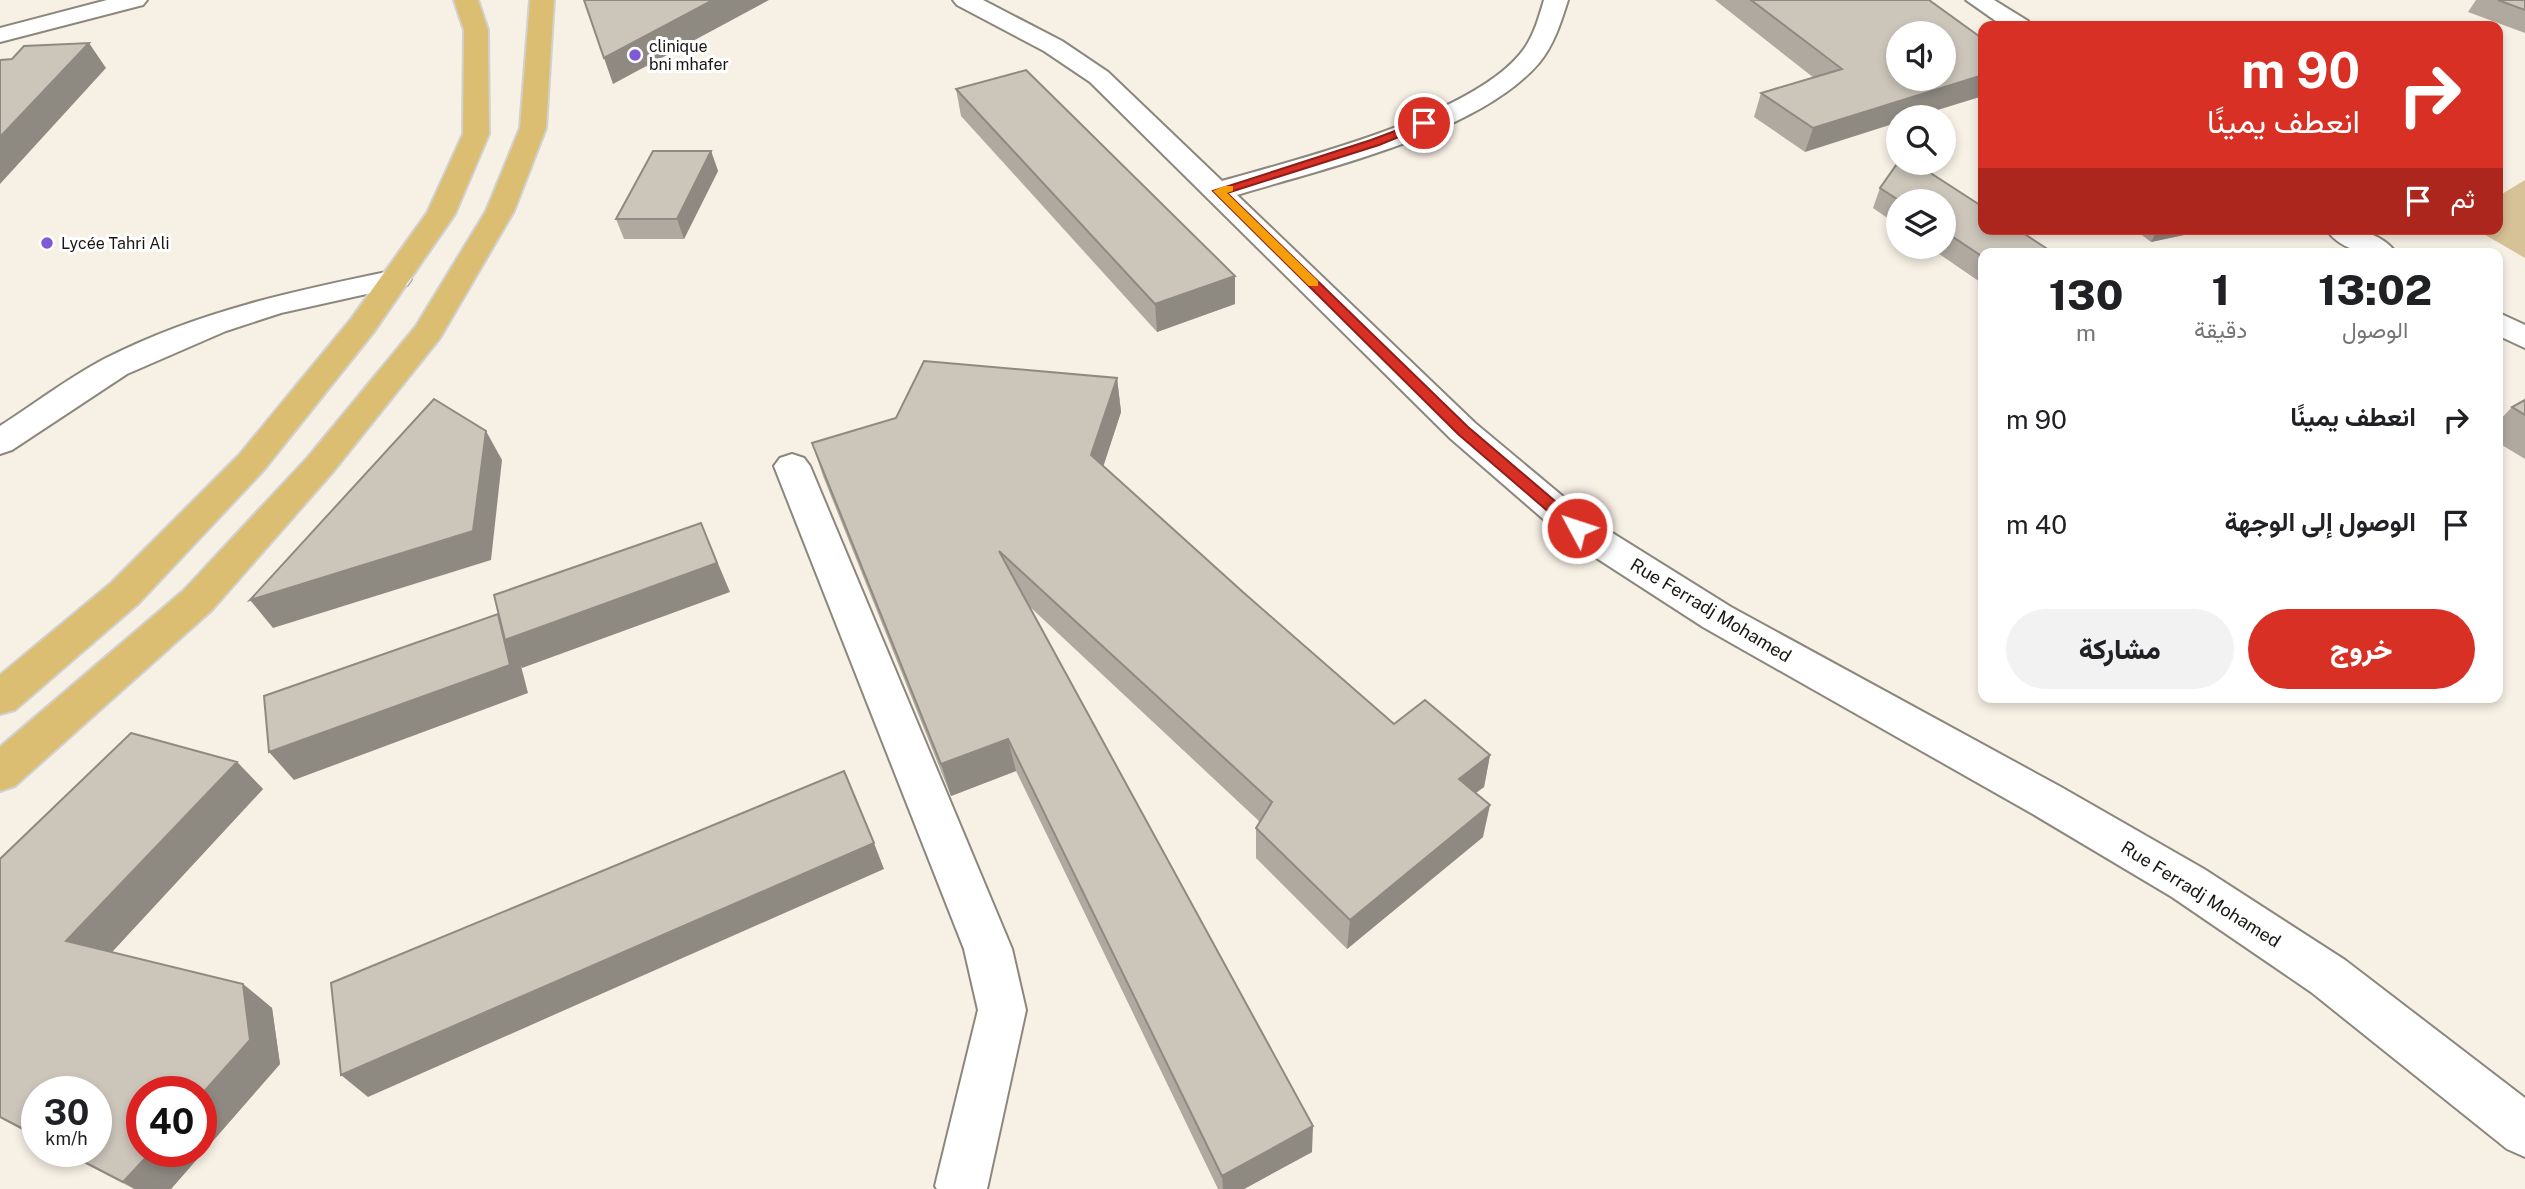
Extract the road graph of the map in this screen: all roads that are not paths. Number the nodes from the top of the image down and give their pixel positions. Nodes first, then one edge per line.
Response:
1 (135, 0) edge
2 (448, 0) edge
3 (542, 0) edge
4 (965, 0) edge
5 (1556, 0) edge
6 (1978, 0) edge
7 (470, 12) edge
8 (62, 19) junction
9 (2011, 21) edge
10 (0, 35) edge
11 (24, 53) edge
12 (1219, 191) junction
13 (2350, 235) edge
14 (2372, 248) edge
15 (396, 279) junction
16 (2503, 325) edge
17 (2525, 338) edge
18 (0, 442) edge
19 (792, 466) dead end
20 (0, 698) edge
21 (0, 773) edge
22 (2525, 1130) edge
23 (961, 1188) edge

1 - 8 street
2 - 7 main road
3 - 21 main road
4 - 12 street, Rue Ferradj Mohamed
5 - 12 street
6 - 9 street
7 - 15 main road
8 - 10 street
8 - 11 street
12 - 22 street, Rue Ferradj Mohamed
13 - 14 street
15 - 18 street
15 - 20 main road
16 - 17 street
19 - 23 street

